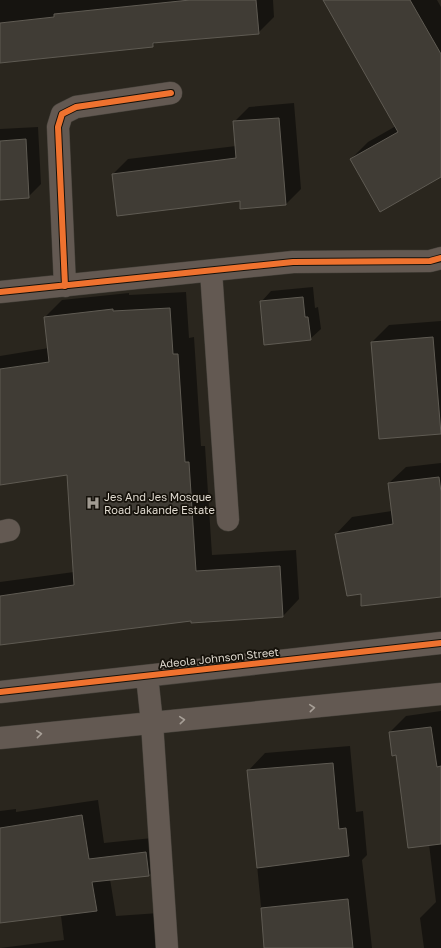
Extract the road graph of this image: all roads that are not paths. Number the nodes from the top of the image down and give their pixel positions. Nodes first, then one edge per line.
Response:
1 (171, 93) dead end
2 (441, 258) edge
3 (211, 271) junction
4 (65, 286) junction
5 (0, 292) edge
6 (228, 520) dead end
7 (441, 643) edge
8 (147, 676) junction
9 (0, 692) edge
10 (441, 694) edge
11 (152, 723) junction
12 (0, 738) edge
13 (167, 948) edge

1 - 4 street
2 - 3 street
3 - 4 street
3 - 6 street
4 - 5 street
7 - 8 street, Adeola Johnson Street
8 - 9 street, Adeola Johnson Street
8 - 11 street
11 -> 10 street
12 -> 11 street
11 - 13 street

